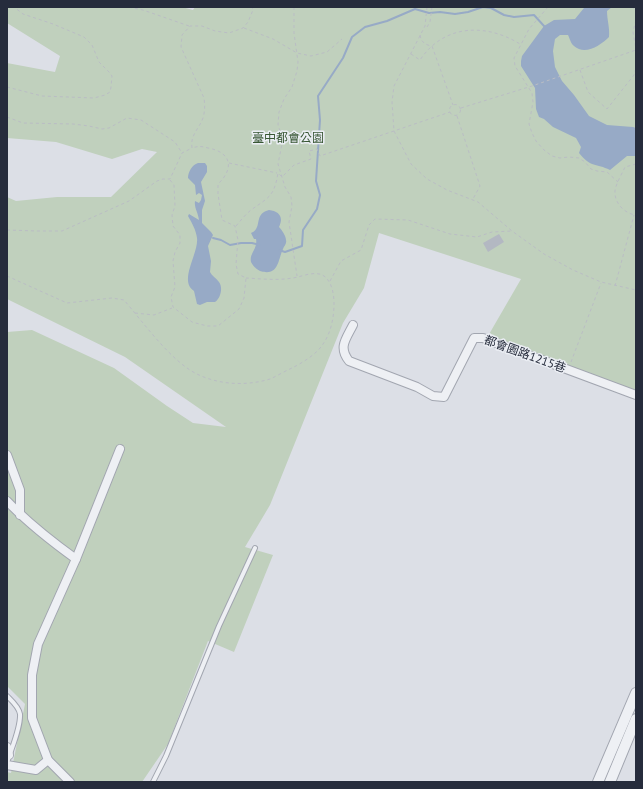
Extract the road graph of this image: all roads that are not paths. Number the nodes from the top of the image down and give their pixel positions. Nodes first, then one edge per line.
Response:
1 (353, 325) dead end
2 (636, 395) edge
3 (120, 448) dead end
4 (7, 455) edge
5 (7, 501) edge
6 (20, 515) junction
7 (255, 548) dead end
8 (76, 559) junction
9 (636, 693) edge
10 (7, 696) edge
11 (636, 719) edge
12 (7, 757) edge
13 (48, 760) junction
14 (70, 782) edge
15 (153, 782) edge
16 (598, 782) edge
17 (610, 782) edge

1 - 2 street, 都會園路1215巷
3 - 8 street
4 - 6 street
5 - 6 street
6 - 8 street
7 - 15 lane
8 - 13 street
9 - 16 street
10 - 12 lane
11 - 17 street
12 - 13 street
13 - 14 street

